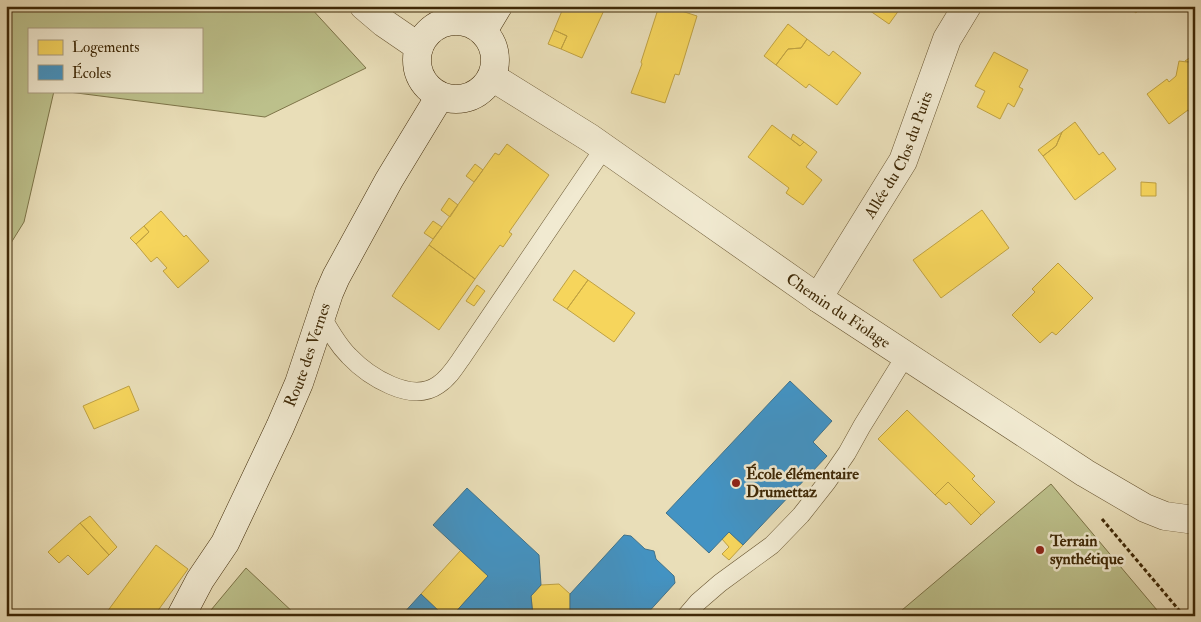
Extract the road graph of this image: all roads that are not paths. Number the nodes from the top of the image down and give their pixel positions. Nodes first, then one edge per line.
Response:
1 (364, 6) edge
2 (498, 6) edge
3 (967, 6) edge
4 (484, 31) junction
5 (419, 47) junction
6 (492, 77) junction
7 (440, 96) junction
8 (604, 148) junction
9 (818, 298) junction
10 (325, 304) junction
11 (906, 356) junction
12 (1195, 520) edge
13 (180, 616) edge
14 (686, 616) edge

1 - 5 street
2 - 4 street
3 - 9 street, Allée du Clos du Puits
4 - 5 street
4 - 6 street
5 - 7 street
6 - 7 street
6 - 8 street, Chemin du Fiolage
7 - 10 street, Route des Vernes
8 - 9 street, Chemin du Fiolage
8 - 10 lane
9 - 11 street, Chemin du Fiolage
10 - 13 street, Route des Vernes
11 - 12 street, Chemin du Fiolage
11 - 14 lane

